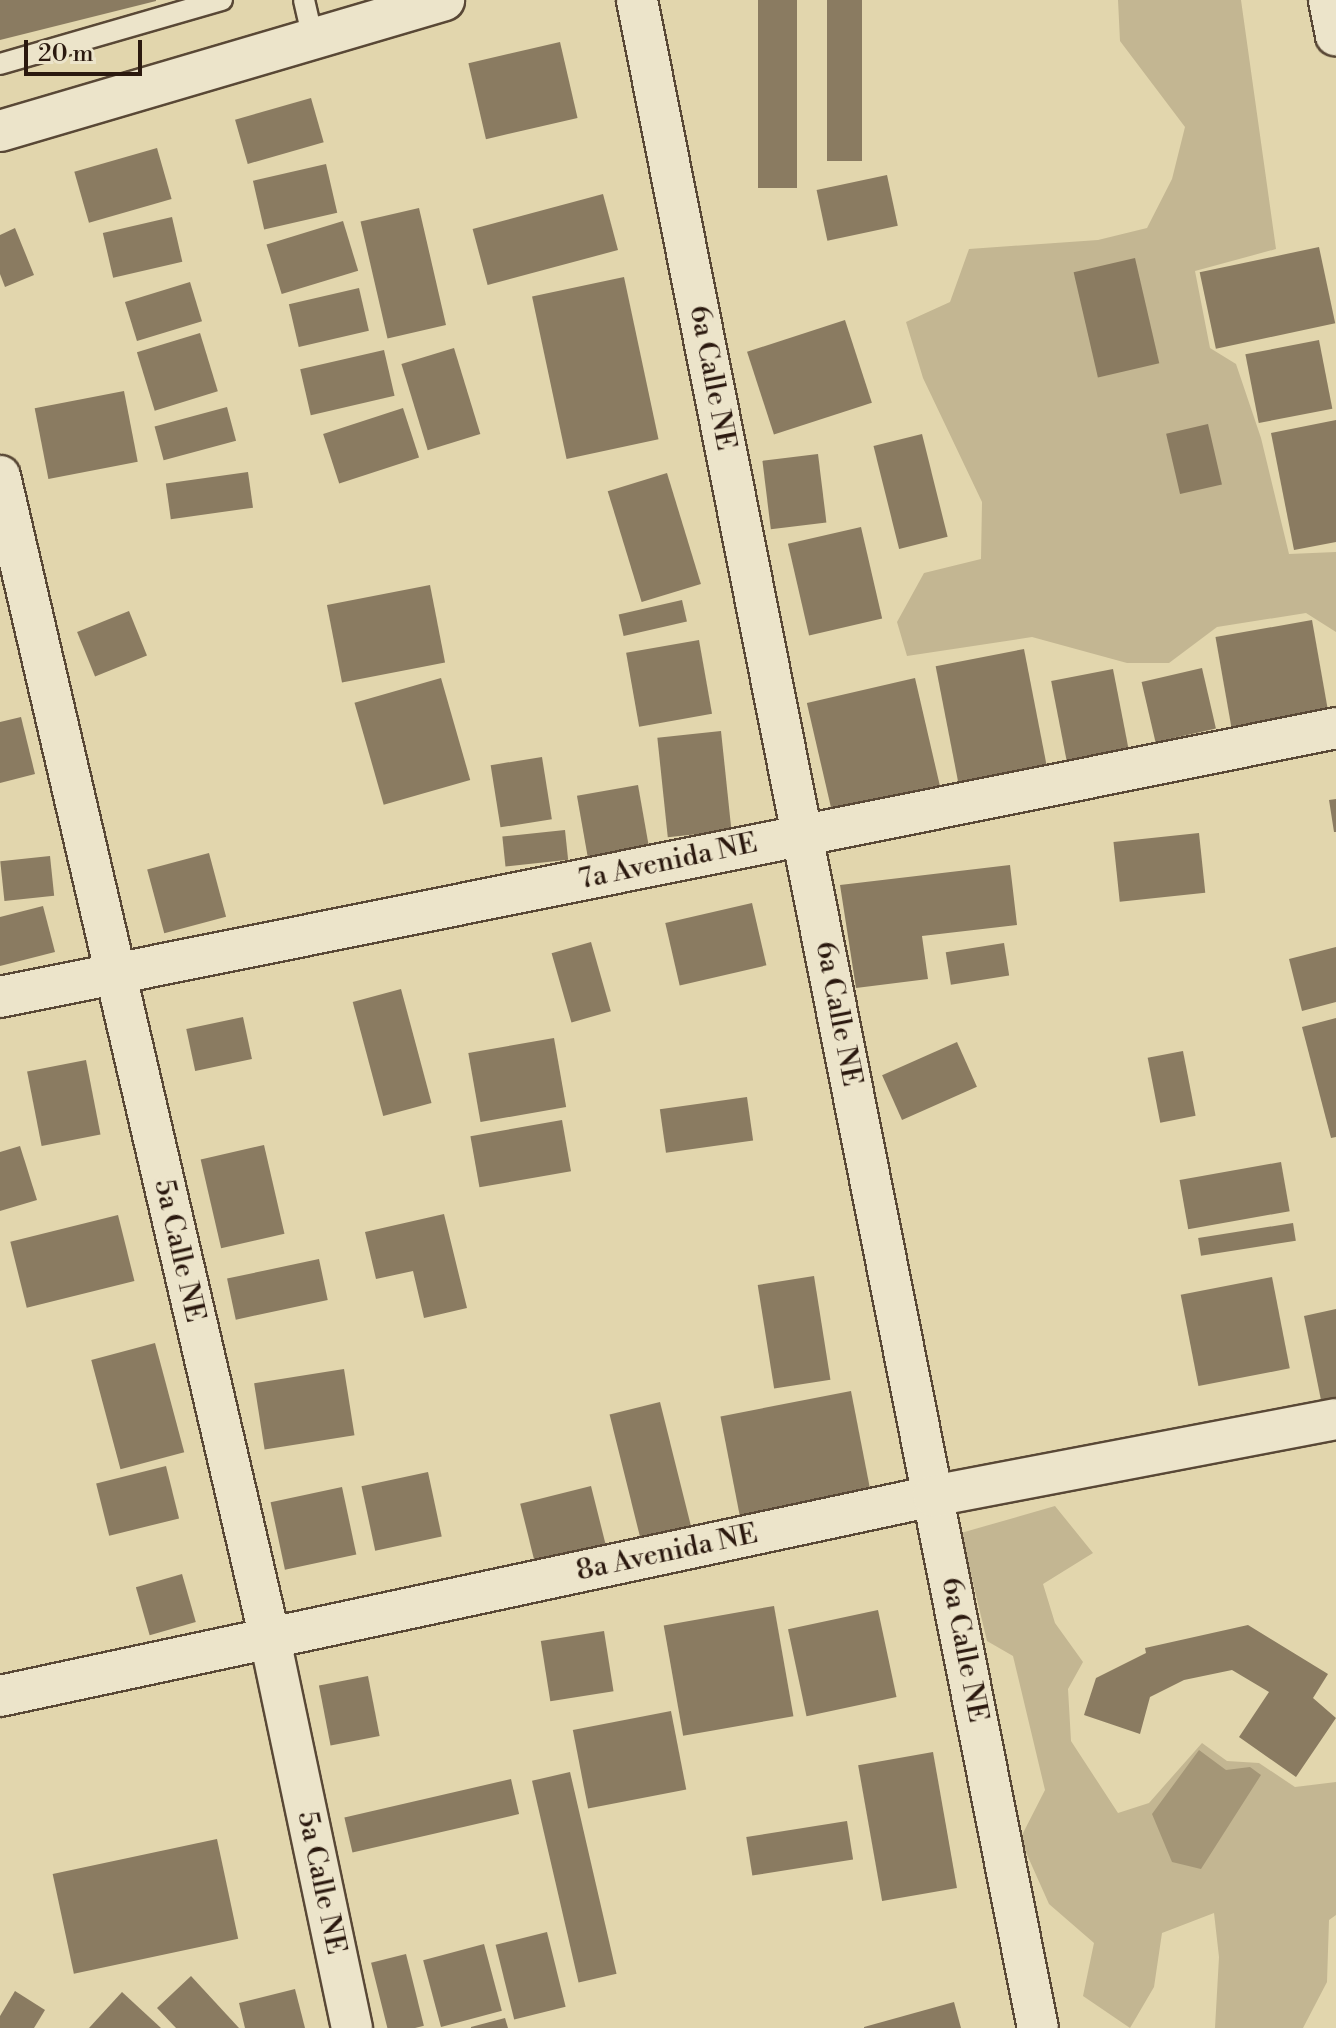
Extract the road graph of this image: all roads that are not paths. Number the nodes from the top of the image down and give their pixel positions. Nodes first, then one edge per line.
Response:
1 (222, 0) edge
2 (304, 0) edge
3 (444, 0) edge
4 (637, 0) edge
5 (1329, 0) edge
6 (1336, 35) edge
7 (313, 39) junction
8 (0, 64) edge
9 (0, 131) edge
10 (0, 476) edge
11 (1336, 728) edge
12 (802, 835) junction
13 (115, 975) junction
14 (0, 997) edge
15 (1336, 1419) edge
16 (933, 1496) junction
17 (270, 1639) junction
18 (0, 1696) edge
19 (352, 2028) edge
20 (1038, 2028) edge

1 - 8 lane
2 - 7 lane
3 - 7 street
4 - 12 street, 6a Calle NE
5 - 6 street
7 - 9 street
10 - 13 street, 5a Calle NE
11 - 12 street, 7a Avenida NE
12 - 13 street, 7a Avenida NE
12 - 16 street, 6a Calle NE
13 - 14 street, 7a Avenida NE
13 - 17 street, 5a Calle NE
15 - 16 street, 8a Avenida NE
16 - 17 street, 8a Avenida NE
16 - 20 street, 6a Calle NE
17 - 18 street, 8a Avenida NE
17 - 19 street, 5a Calle NE

